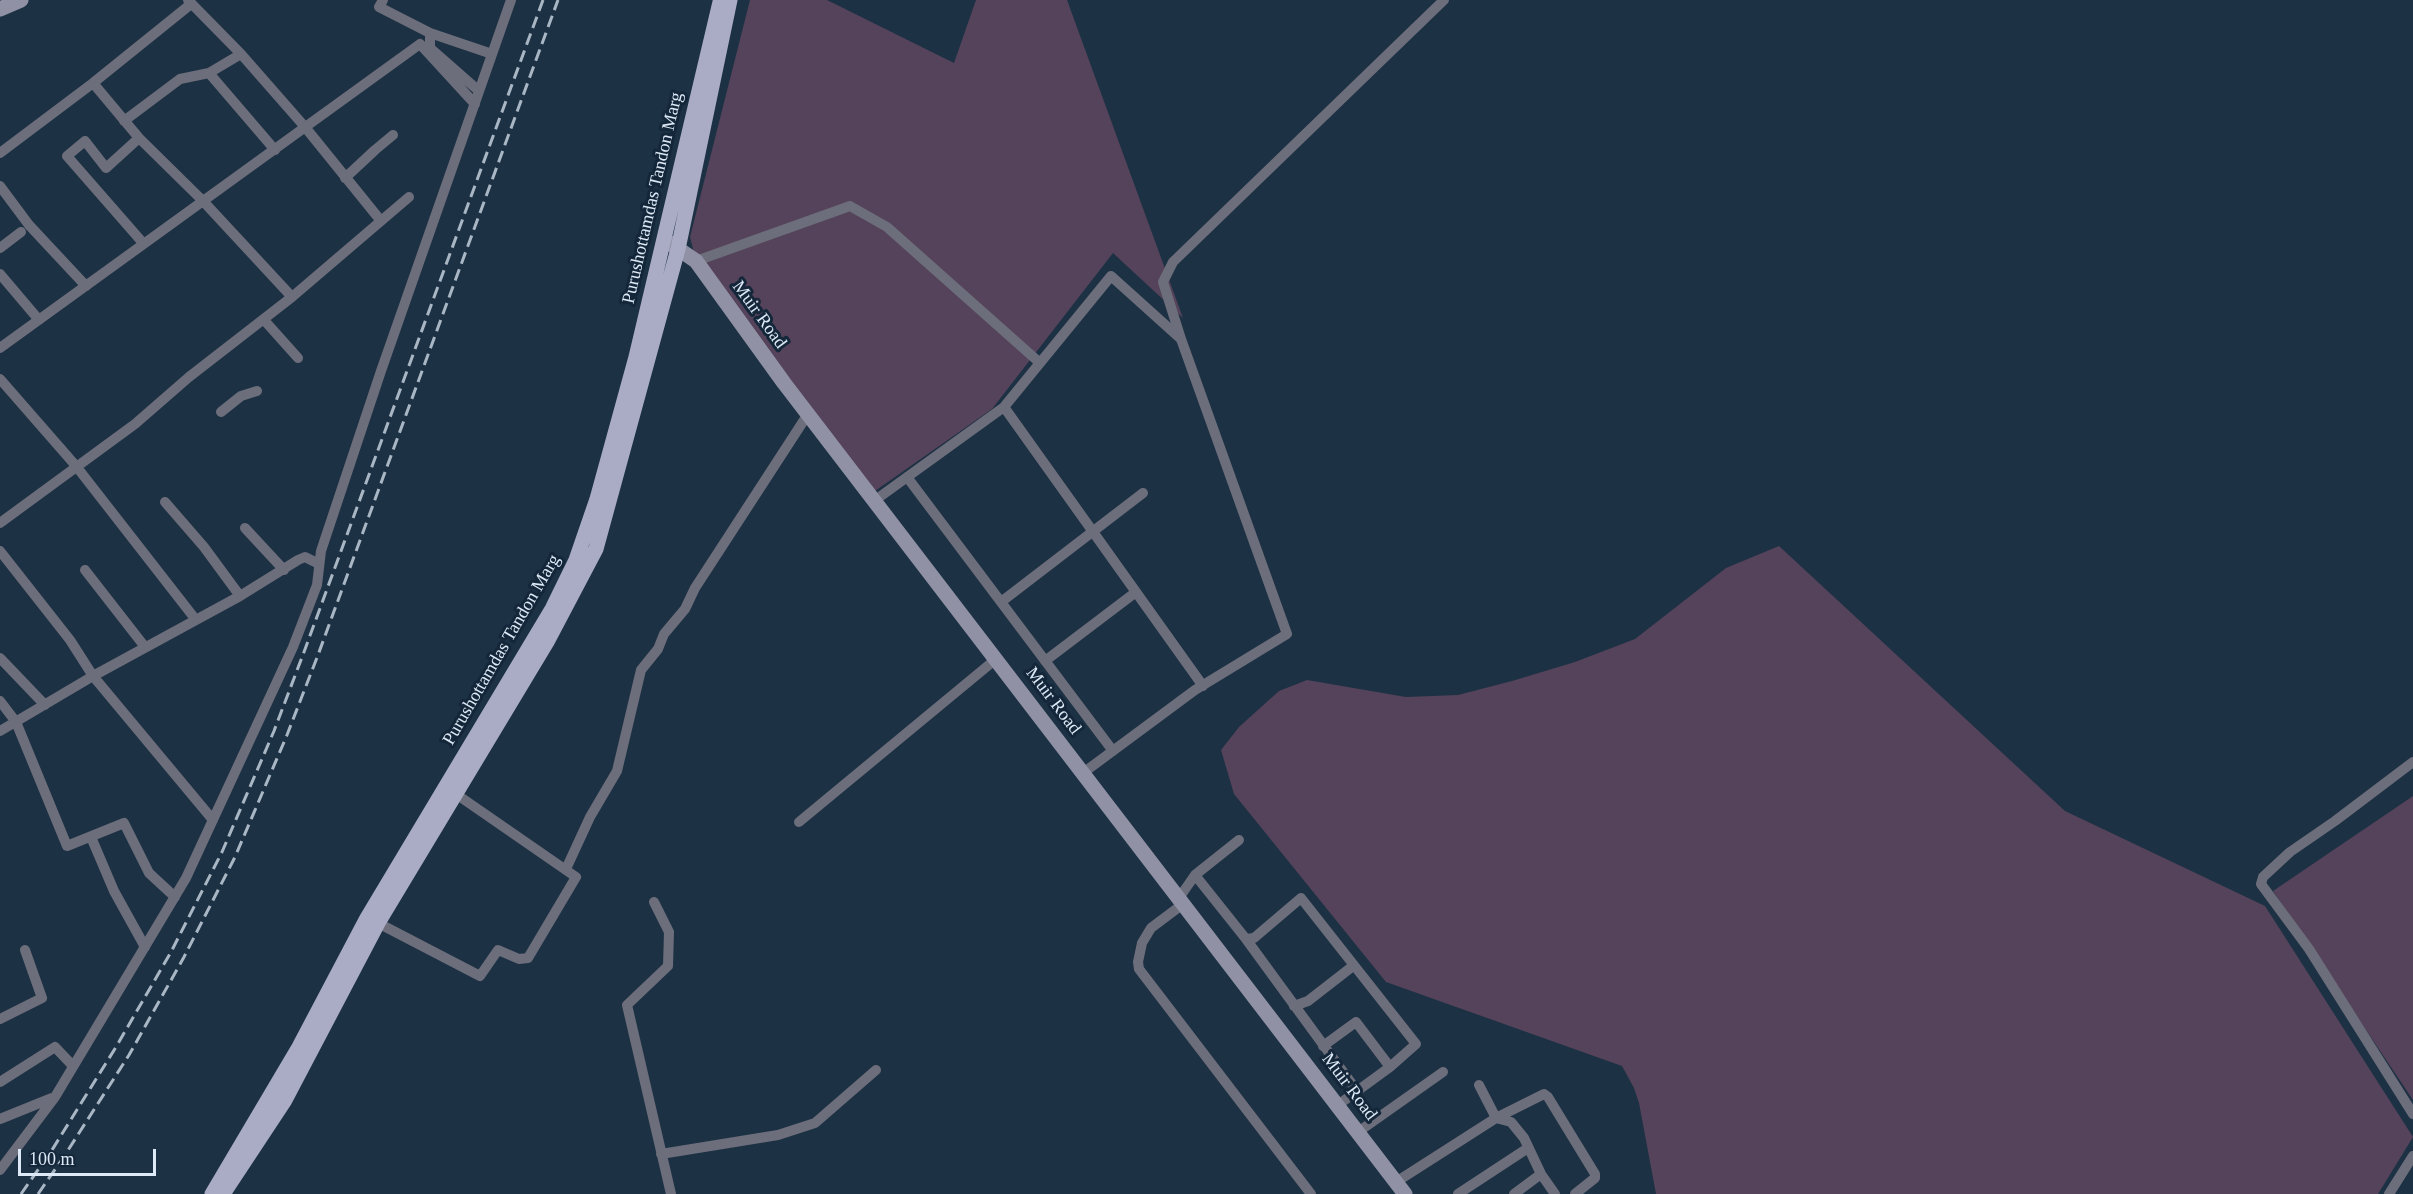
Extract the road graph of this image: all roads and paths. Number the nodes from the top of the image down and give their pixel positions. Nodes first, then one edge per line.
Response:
1 (21, 0) edge
2 (383, 0) edge
3 (511, 0) edge
4 (720, 0) edge
5 (730, 0) edge
6 (1444, 0) edge
7 (190, 2) edge
8 (0, 9) edge
9 (430, 33) junction
10 (241, 54) junction
11 (492, 54) junction
12 (209, 73) junction
13 (93, 83) junction
14 (479, 91) junction
15 (475, 104) junction
16 (124, 121) junction
17 (305, 127) junction
18 (393, 135) dead end
19 (139, 138) junction
20 (275, 150) junction
21 (0, 153) edge
22 (345, 178) junction
23 (0, 186) edge
24 (408, 197) dead end
25 (203, 201) junction
26 (381, 221) junction
27 (21, 232) dead end
28 (664, 240) junction
29 (143, 243) junction
30 (0, 248) edge
31 (678, 249) junction
32 (696, 261) junction
33 (0, 274) edge
34 (86, 286) junction
35 (292, 297) junction
36 (39, 320) junction
37 (264, 320) junction
38 (1181, 339) junction
39 (0, 348) edge
40 (298, 358) dead end
41 (1040, 363) junction
42 (0, 379) edge
43 (257, 391) dead end
44 (1004, 407) junction
45 (221, 412) dead end
46 (808, 414) junction
47 (76, 466) junction
48 (908, 477) junction
49 (1143, 493) dead end
50 (874, 501) junction
51 (165, 502) dead end
52 (0, 523) edge
53 (245, 528) dead end
54 (1093, 531) junction
55 (0, 551) edge
56 (319, 564) junction
57 (85, 570) dead end
58 (284, 570) junction
59 (1136, 592) junction
60 (240, 596) junction
61 (1001, 602) junction
62 (196, 620) junction
63 (145, 647) junction
64 (0, 658) edge
65 (996, 659) junction
66 (1045, 661) junction
67 (93, 676) junction
68 (1203, 686) junction
69 (0, 701) edge
70 (45, 705) junction
71 (16, 722) junction
72 (0, 731) edge
73 (1113, 752) junction
74 (2413, 762) edge
75 (1083, 773) junction
76 (456, 794) junction
77 (213, 820) junction
78 (799, 822) dead end
79 (91, 837) junction
80 (1239, 840) dead end
81 (566, 870) junction
82 (1195, 875) junction
83 (174, 897) junction
84 (1181, 901) junction
85 (654, 902) dead end
86 (378, 923) junction
87 (1246, 939) junction
88 (145, 947) junction
89 (25, 950) dead end
90 (1353, 966) junction
91 (1294, 1006) junction
92 (0, 1019) edge
93 (1323, 1046) junction
94 (73, 1066) junction
95 (1390, 1067) junction
96 (876, 1070) dead end
97 (1443, 1072) dead end
98 (0, 1082) edge
99 (1479, 1085) dead end
100 (1357, 1091) junction
101 (55, 1097) junction
102 (1338, 1105) junction
103 (2413, 1114) edge
104 (1497, 1118) junction
105 (0, 1119) edge
106 (1358, 1132) junction
107 (1528, 1148) junction
108 (661, 1154) junction
109 (2413, 1156) edge
110 (0, 1170) edge
111 (1540, 1174) junction
112 (227, 1186) edge
113 (1400, 1188) edge
114 (204, 1194) edge
115 (212, 1194) edge
116 (671, 1194) edge
117 (1311, 1194) edge
118 (1458, 1194) edge
119 (1514, 1194) edge
120 (1555, 1194) edge
121 (1575, 1194) edge
122 (2389, 1194) edge

1 - 8 main road
2 - 9 street
3 - 11 street
4 - 28 main road, Purushottamdas Tandon Marg
5 - 31 main road
6 - 38 street
7 - 10 street
7 - 13 street
9 - 11 street
9 - 14 street
10 - 12 street
10 - 17 street
11 - 14 street
12 - 16 street
12 - 20 street
13 - 16 street
13 - 21 street
14 - 15 street
15 - 17 street
15 - 56 street
16 - 19 street
17 - 20 street
17 - 22 street
18 - 22 street
19 - 25 street
19 - 29 street
20 - 25 street
22 - 26 street
23 - 34 street
24 - 26 street
25 - 29 street
25 - 35 street
26 - 35 street
27 - 30 street
28 - 31 main road, Muir Road
28 - 112 main road, Purushottamdas Tandon Marg
29 - 34 street
31 - 32 main road, Muir Road
31 - 76 main road
32 - 41 street
32 - 46 main road, Muir Road
33 - 36 street
34 - 36 street
35 - 37 street
36 - 39 street
37 - 40 street
37 - 47 street
38 - 41 street
38 - 68 street
41 - 44 street
42 - 47 street
43 - 45 street
44 - 48 street
44 - 54 street
46 - 50 main road, Muir Road
46 - 81 street
47 - 52 street
47 - 62 street
48 - 50 street
48 - 61 street
49 - 54 street
50 - 65 main road, Muir Road
51 - 60 street
53 - 58 street
54 - 59 street
54 - 61 street
55 - 67 street
56 - 58 street
56 - 77 street
57 - 63 street
58 - 60 street
59 - 66 street
59 - 68 street
60 - 62 street
61 - 66 street
62 - 63 street
63 - 67 street
64 - 70 street
65 - 75 main road, Muir Road
65 - 78 street
66 - 73 street
67 - 70 street
67 - 77 street
68 - 73 street
69 - 71 street
70 - 71 street
71 - 72 street
71 - 79 street
73 - 75 street
74 - 103 street
75 - 84 main road, Muir Road
76 - 81 street
76 - 86 main road
77 - 83 street
79 - 83 street
79 - 88 street
80 - 82 street
81 - 86 street
82 - 84 street
82 - 87 street
83 - 88 street
84 - 102 main road, Muir Road
84 - 117 street
85 - 108 street
86 - 112 main road
87 - 90 street
87 - 91 street
88 - 94 street
89 - 92 street
90 - 91 street
90 - 95 street
91 - 93 street
93 - 95 street
93 - 100 street
94 - 98 street
94 - 101 street
95 - 100 street
96 - 108 street
97 - 106 street
99 - 104 street
100 - 102 street
101 - 105 street
101 - 110 street
102 - 106 main road, Muir Road
104 - 107 street
104 - 113 street
104 - 121 street
106 - 113 main road, Muir Road
107 - 111 street
107 - 118 street
108 - 116 street
109 - 122 street
111 - 119 street
111 - 120 street
112 - 114 main road, Purushottamdas Tandon Marg
112 - 115 main road

